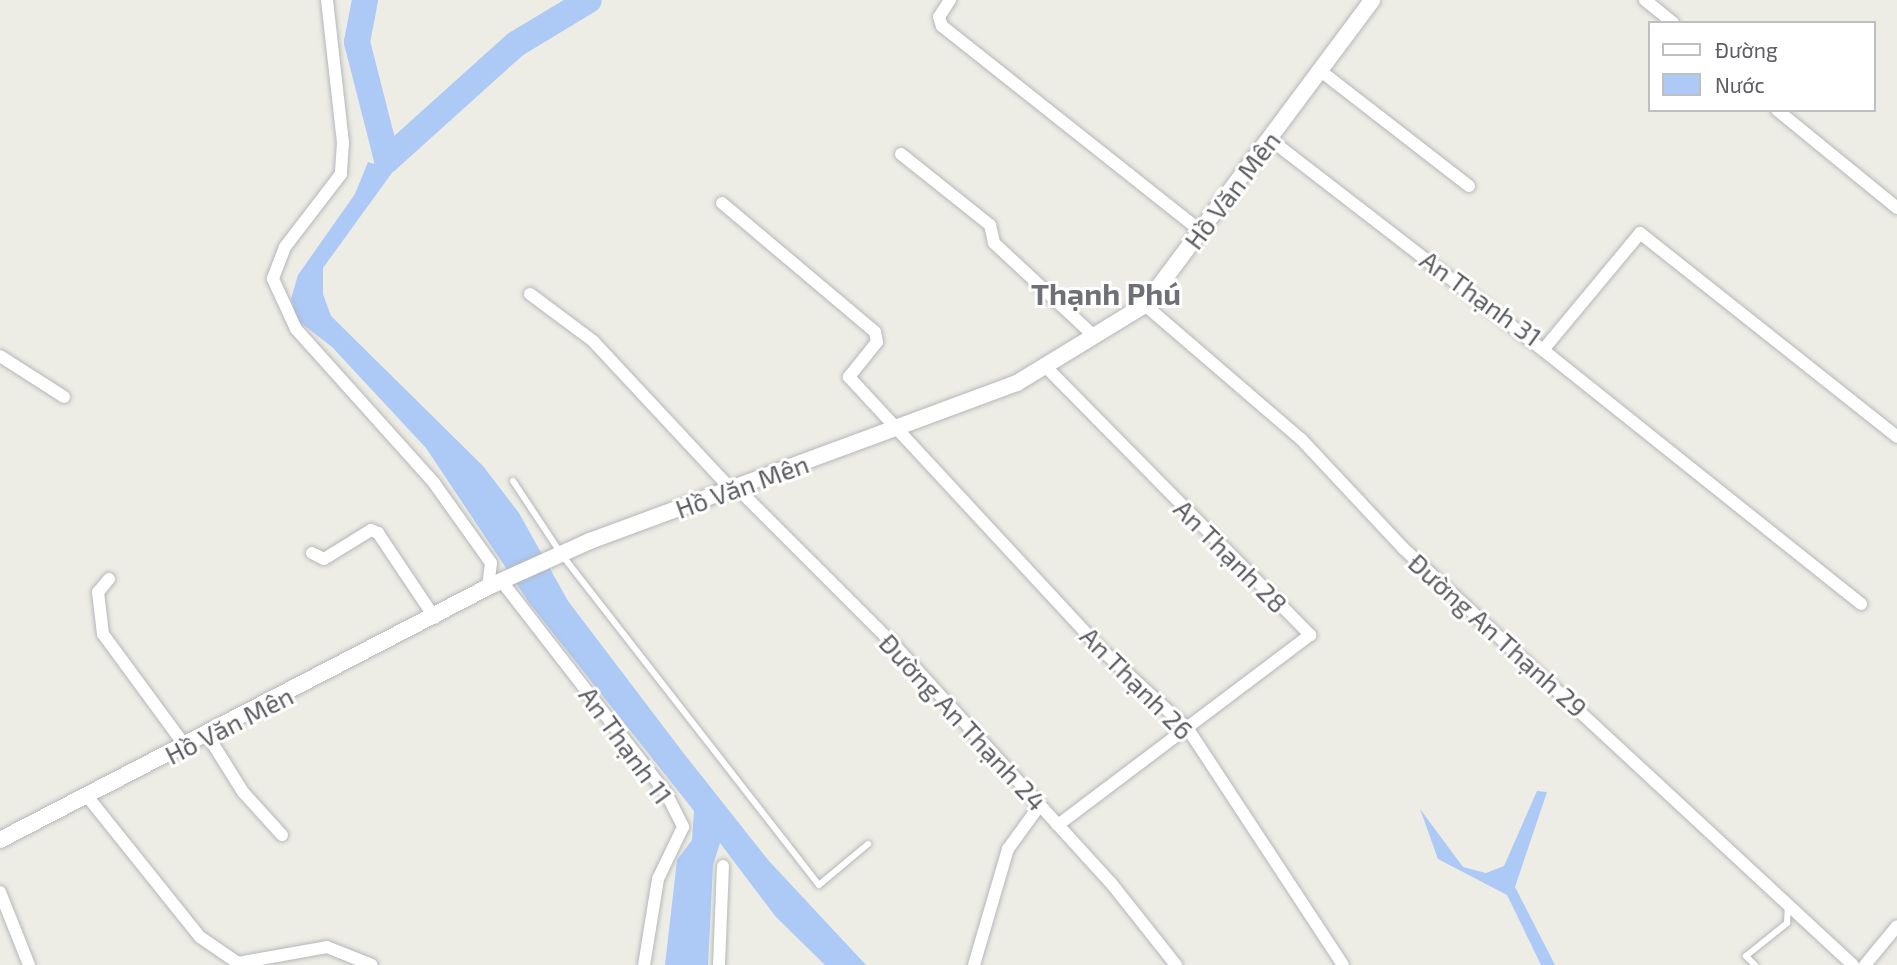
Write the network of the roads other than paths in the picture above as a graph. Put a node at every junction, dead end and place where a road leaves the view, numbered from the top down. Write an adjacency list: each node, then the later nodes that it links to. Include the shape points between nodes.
1 (327, 0): 28 (street, via 343,143 341,174 285,247 273,279 296,329 434,483 491,563)
2 (950, 0): 13 (street, via 939,16 942,26)
3 (1372, 0): 6 (street, Hồ Văn Mên)
4 (1645, 0): 5 (street)
5 (1671, 21)
6 (1322, 72): 8 (street, Hồ Văn Mên); 10 (street)
7 (1778, 112): 12 (street)
8 (1271, 139): 13 (street, Hồ Văn Mên); 17 (street, An Thạnh 31)
9 (901, 154): 16 (street, via 989,225 994,243)
10 (1469, 186)
11 (722, 203): 21 (street, An Thạnh 26, via 875,332 877,342 849,377)
12 (1897, 208)
13 (1201, 231): 15 (street, Hồ Văn Mên)
14 (530, 294): 24 (street, Đường An Thạnh 24, via 593,341)
15 (1145, 305): 16 (street, Hồ Văn Mên); 42 (street, Đường An Thạnh 29, via 1301,439 1403,548)
16 (1094, 336): 19 (street, Hồ Văn Mên)
17 (1543, 350): 22 (street, An Thạnh 31, via 1640,233); 29 (street)
18 (0, 356): 20 (street)
19 (1045, 366): 21 (street, Hồ Văn Mên); 31 (street, An Thạnh 28, via 1310,635)
20 (64, 397)
21 (895, 429): 24 (street, Hồ Văn Mên); 31 (street, An Thạnh 26, via 1105,653)
22 (1897, 437)
23 (513, 481): 26 (lane)
24 (736, 490): 26 (street, Hồ Văn Mên); 35 (street, Đường An Thạnh 24, via 897,648)
25 (312, 553): 30 (street, via 324,559 371,530 378,533)
26 (557, 557): 28 (street, Hồ Văn Mên); 39 (lane, via 819,886)
27 (109, 579): 33 (street, via 98,592 103,635)
28 (500, 584): 30 (street, Hồ Văn Mên); 46 (street, An Thạnh 11, via 666,793 683,827 667,849 658,879)
29 (1861, 604)
30 (435, 618): 32 (street, Hồ Văn Mên)
31 (1188, 729): 36 (street); 50 (street, An Thạnh 26)
32 (208, 736): 33 (street, Hồ Văn Mên); 37 (street, via 243,792)
33 (186, 747): 34 (street, Hồ Văn Mên)
34 (88, 796): 38 (street, Hồ Văn Mên); 45 (street, via 200,937 238,962 327,947)
35 (1040, 805): 36 (street, Đường An Thạnh 24); 48 (street, via 1008,849)
36 (1058, 825): 49 (street, Đường An Thạnh 24)
37 (282, 835)
38 (0, 840)
39 (868, 844)
40 (723, 866): 47 (street)
41 (0, 892): 44 (street)
42 (1786, 901): 51 (lane, via 1787,923 1746,956); 52 (street, Đường An Thạnh 29)
43 (1897, 926): 53 (street)
44 (29, 965)
45 (372, 965)
46 (644, 965)
47 (719, 965)
48 (974, 965)
49 (1175, 965)
50 (1343, 965)
51 (1755, 965)
52 (1853, 965)
53 (1864, 965)

